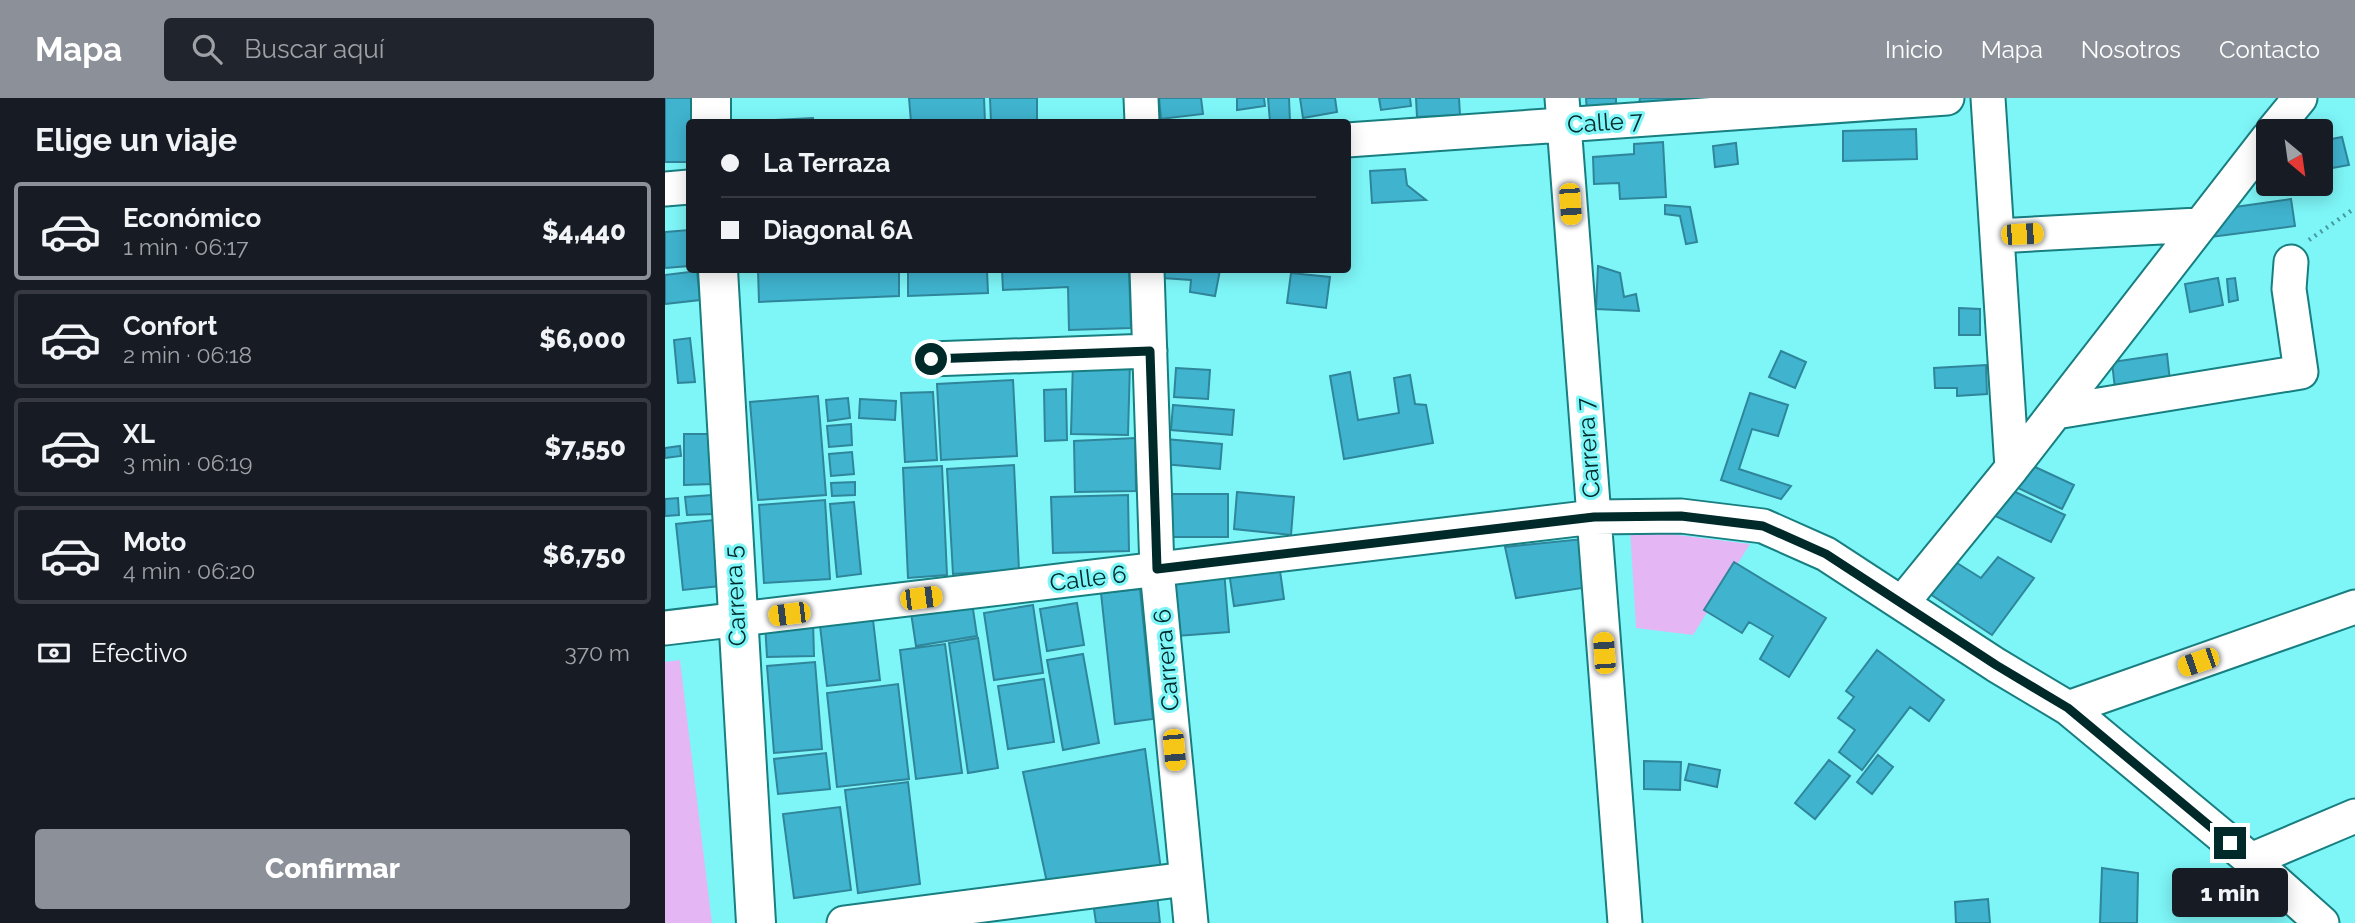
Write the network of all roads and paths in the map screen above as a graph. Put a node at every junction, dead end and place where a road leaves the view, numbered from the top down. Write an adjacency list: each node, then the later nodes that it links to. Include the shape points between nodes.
1 (711, 98): 8 (main road)
2 (1141, 98): 9 (street)
3 (1988, 98): 17 (street)
4 (2300, 98): 10 (street)
5 (1931, 99): 6 (street, Calle 7)
6 (1703, 107): 7 (street, Calle 7)
7 (1563, 112): 11 (street, Calle 7); 25 (street, Carrera 7)
8 (711, 119)
9 (1142, 119)
10 (2283, 119)
11 (1351, 139)
12 (2256, 153): 16 (street)
13 (686, 187): 14 (street)
14 (665, 188)
15 (2355, 208): 18 (path, via 2303,244)
16 (2199, 225): 17 (street); 23 (street)
17 (1997, 236): 24 (street)
18 (2291, 262): 23 (street, via 2289,289 2301,372)
19 (718, 273): 29 (main road, Carrera 5)
20 (1147, 273): 21 (street, Carrera 6)
21 (1150, 351): 22 (street); 26 (street, Carrera 6)
22 (931, 359)
23 (2056, 412): 24 (street)
24 (2012, 468): 27 (street)
25 (1594, 517): 26 (street, Calle 6); 27 (street, Calle 6, via 1681,516 1763,526 1826,554); 38 (street, Carrera 7)
26 (1157, 569): 29 (street, Calle 6); 34 (street, Carrera 6)
27 (1902, 603): 31 (street, Calle 6)
28 (2355, 607): 31 (street)
29 (737, 620): 30 (street, Calle 6); 35 (main road, Carrera 5)
30 (665, 628)
31 (2068, 708): 33 (street, Calle 6)
32 (2355, 816): 33 (street)
33 (2251, 860): 39 (street, Calle 6)
34 (1186, 879): 36 (street); 37 (street, Carrera 6)
35 (756, 923)
36 (844, 923)
37 (1191, 923)
38 (1625, 923)
39 (2322, 923)

